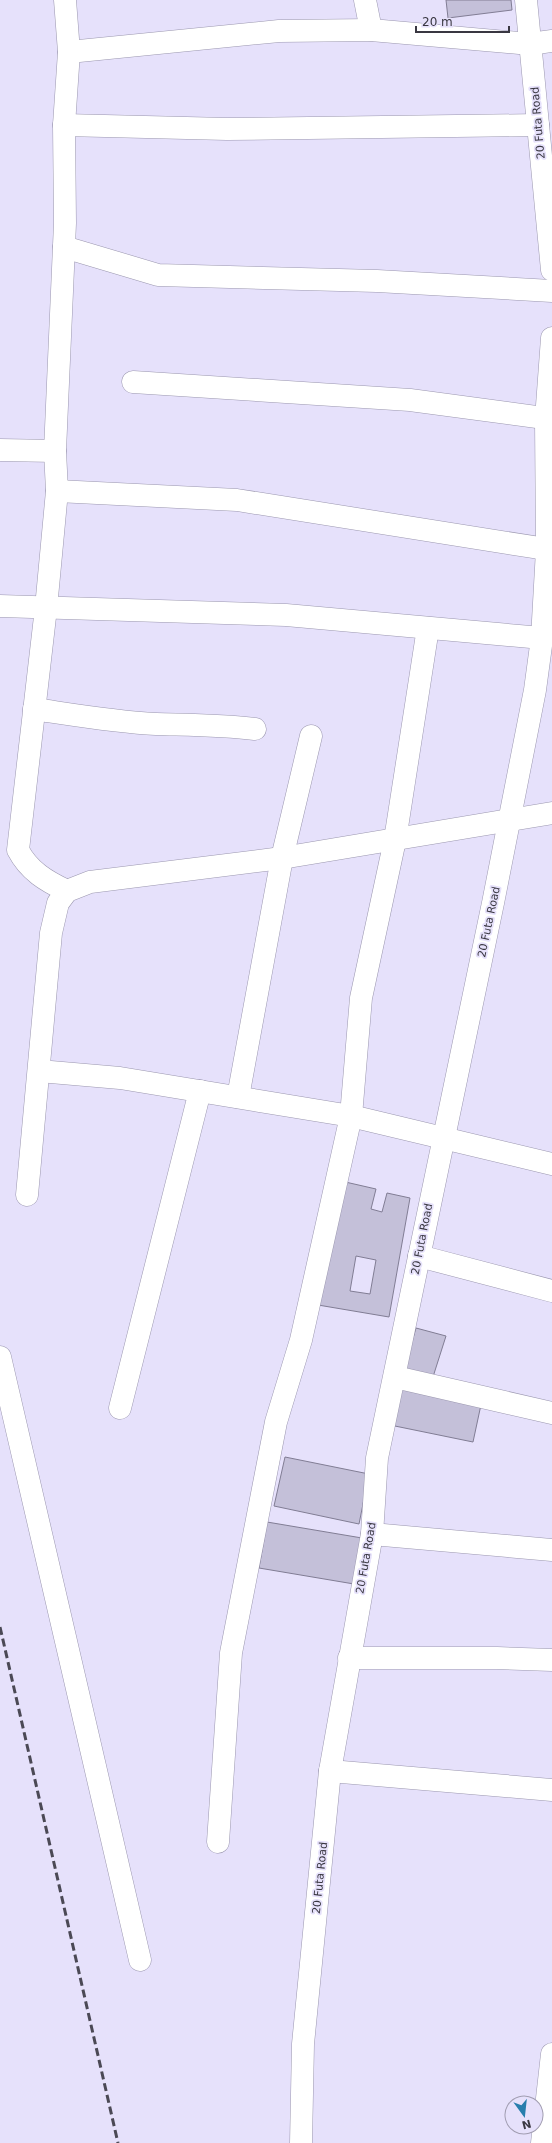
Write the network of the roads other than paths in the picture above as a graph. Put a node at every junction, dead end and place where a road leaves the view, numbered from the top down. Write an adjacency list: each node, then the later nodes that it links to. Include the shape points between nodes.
1 (65, 0): 7 (street)
2 (365, 0): 4 (street)
3 (526, 0): 6 (street, 20 Futa Road)
4 (370, 30): 6 (street); 7 (street, via 279,31)
5 (552, 41): 6 (street)
6 (530, 44): 9 (street, 20 Futa Road)
7 (69, 52): 8 (street)
8 (64, 125): 9 (street, via 227,129); 10 (street)
9 (543, 130): 11 (street, 20 Futa Road)
10 (64, 247): 12 (street, via 158,275 377,281); 17 (street)
11 (552, 270)
12 (552, 291)
13 (552, 338): 15 (street, 20 Futa Road)
14 (133, 382): 15 (street, via 410,400)
15 (549, 419): 19 (street, 20 Futa Road)
16 (0, 450): 17 (street)
17 (55, 451): 18 (street)
18 (57, 491): 19 (street, via 237,500); 21 (street)
19 (549, 550): 23 (street, 20 Futa Road)
20 (0, 606): 21 (street)
21 (46, 608): 22 (street, via 286,615); 24 (street)
22 (428, 628): 23 (street); 29 (street)
23 (542, 638): 28 (street, 20 Futa Road, via 535,690)
24 (34, 709): 25 (street, via 156,724); 31 (street, via 18,850 25,863 44,880)
25 (254, 729)
26 (311, 736): 30 (street)
27 (552, 813): 28 (street)
28 (510, 820): 29 (street); 36 (street, 20 Futa Road)
29 (395, 840): 30 (street); 35 (street, via 361,998)
30 (282, 858): 31 (street, via 90,882); 34 (street)
31 (67, 891): 32 (street, via 58,903 51,933)
32 (38, 1072): 33 (street, via 120,1078); 38 (street)
33 (200, 1091): 34 (street); 43 (street)
34 (238, 1097): 35 (street)
35 (351, 1116): 36 (street); 51 (street, via 301,1340 276,1422 230,1653)
36 (444, 1139): 37 (street); 39 (street, 20 Futa Road)
37 (552, 1164)
38 (27, 1195)
39 (419, 1256): 40 (street); 42 (street, 20 Futa Road)
40 (552, 1291)
41 (0, 1358): 52 (street)
42 (395, 1377): 44 (street); 45 (street, 20 Futa Road, via 377,1458)
43 (120, 1408)
44 (552, 1413)
45 (372, 1534): 46 (street); 47 (street, 20 Futa Road)
46 (552, 1550)
47 (349, 1658): 48 (street); 49 (street, 20 Futa Road)
48 (552, 1660)
49 (330, 1771): 50 (street); 54 (street, 20 Futa Road, via 303,2044)
50 (552, 1790)
51 (218, 1842)
52 (140, 1960)
53 (552, 2054): 55 (street)
54 (301, 2143)
55 (542, 2143)

